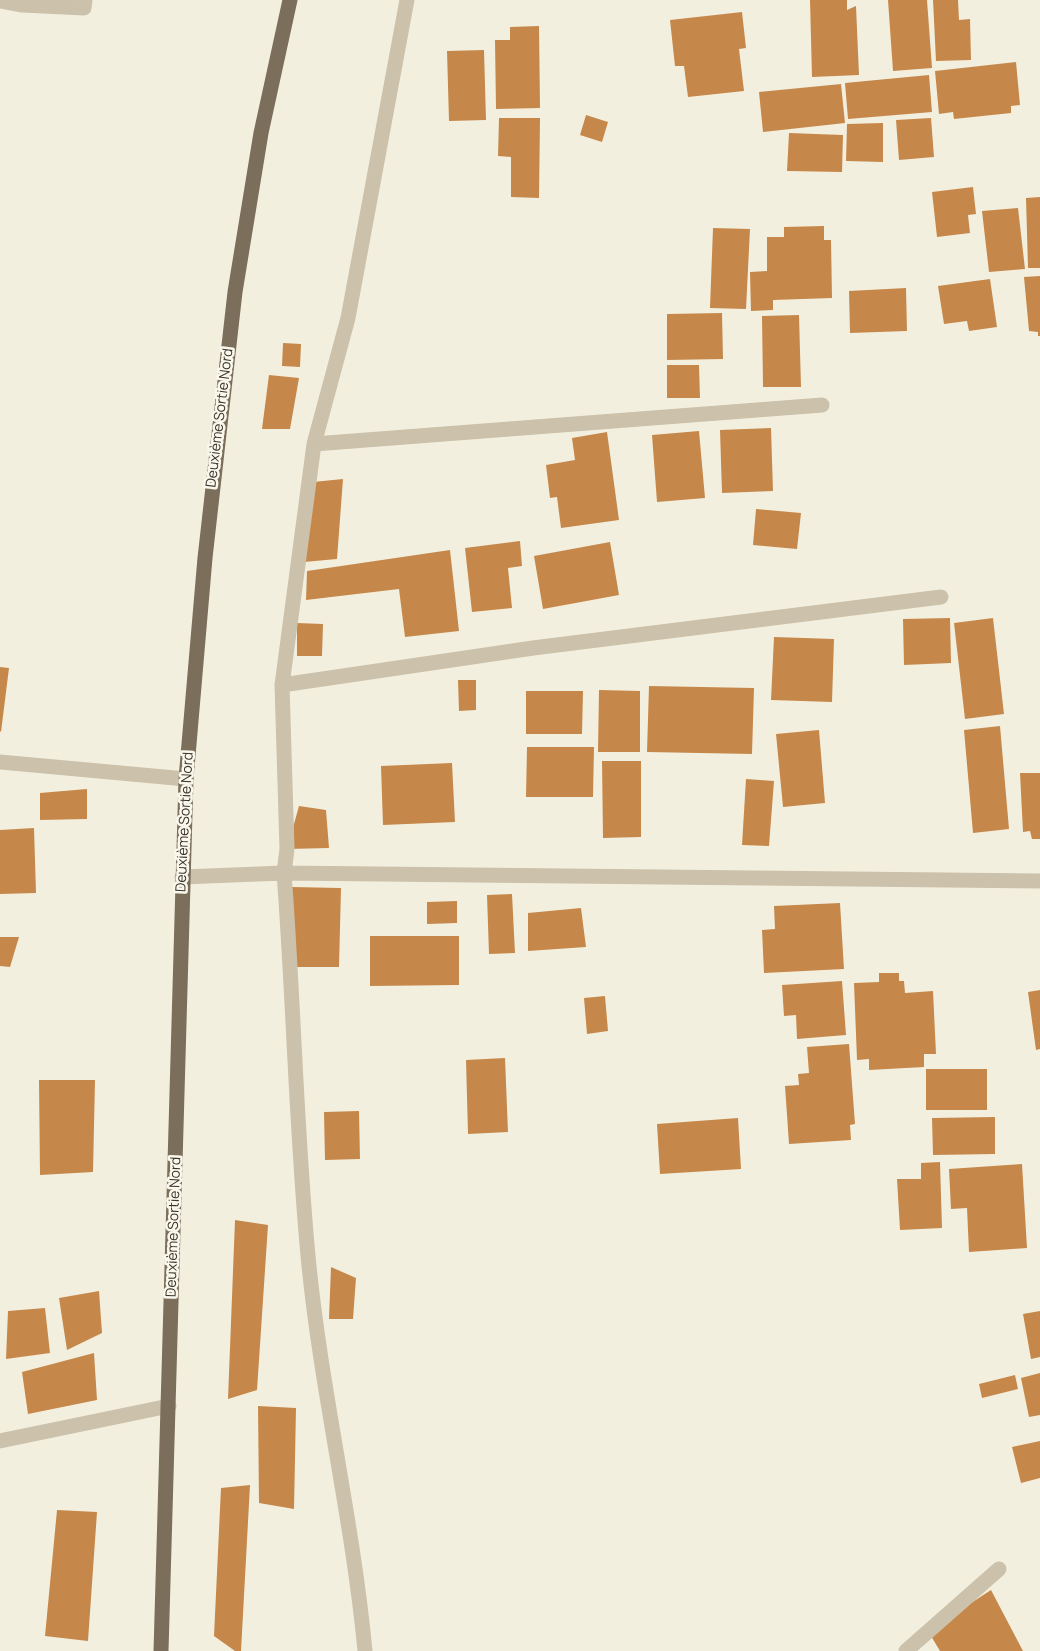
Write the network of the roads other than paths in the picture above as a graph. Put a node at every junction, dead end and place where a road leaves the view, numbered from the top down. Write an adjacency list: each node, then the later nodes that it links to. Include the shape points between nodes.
1 (85, 0): 4 (street, via 84,8)
2 (290, 0): 10 (main road, Deuxième Sortie Nord, via 261,133 235,292 204,558)
3 (406, 0): 6 (street, via 348,318)
4 (0, 1)
5 (822, 405): 6 (street)
6 (314, 444): 8 (street)
7 (941, 597): 8 (street, via 533,648)
8 (282, 686): 11 (street)
9 (0, 762): 10 (street)
10 (186, 780): 12 (main road, Deuxième Sortie Nord)
11 (284, 873): 12 (street); 13 (street); 18 (street, via 309,1266 330,1420 359,1590)
12 (182, 877): 14 (main road, Deuxième Sortie Nord)
13 (1040, 881)
14 (168, 1406): 15 (street); 17 (main road, Deuxième Sortie Nord)
15 (0, 1441)
16 (1000, 1569): 19 (street)
17 (161, 1651)
18 (365, 1651)
19 (906, 1651)

